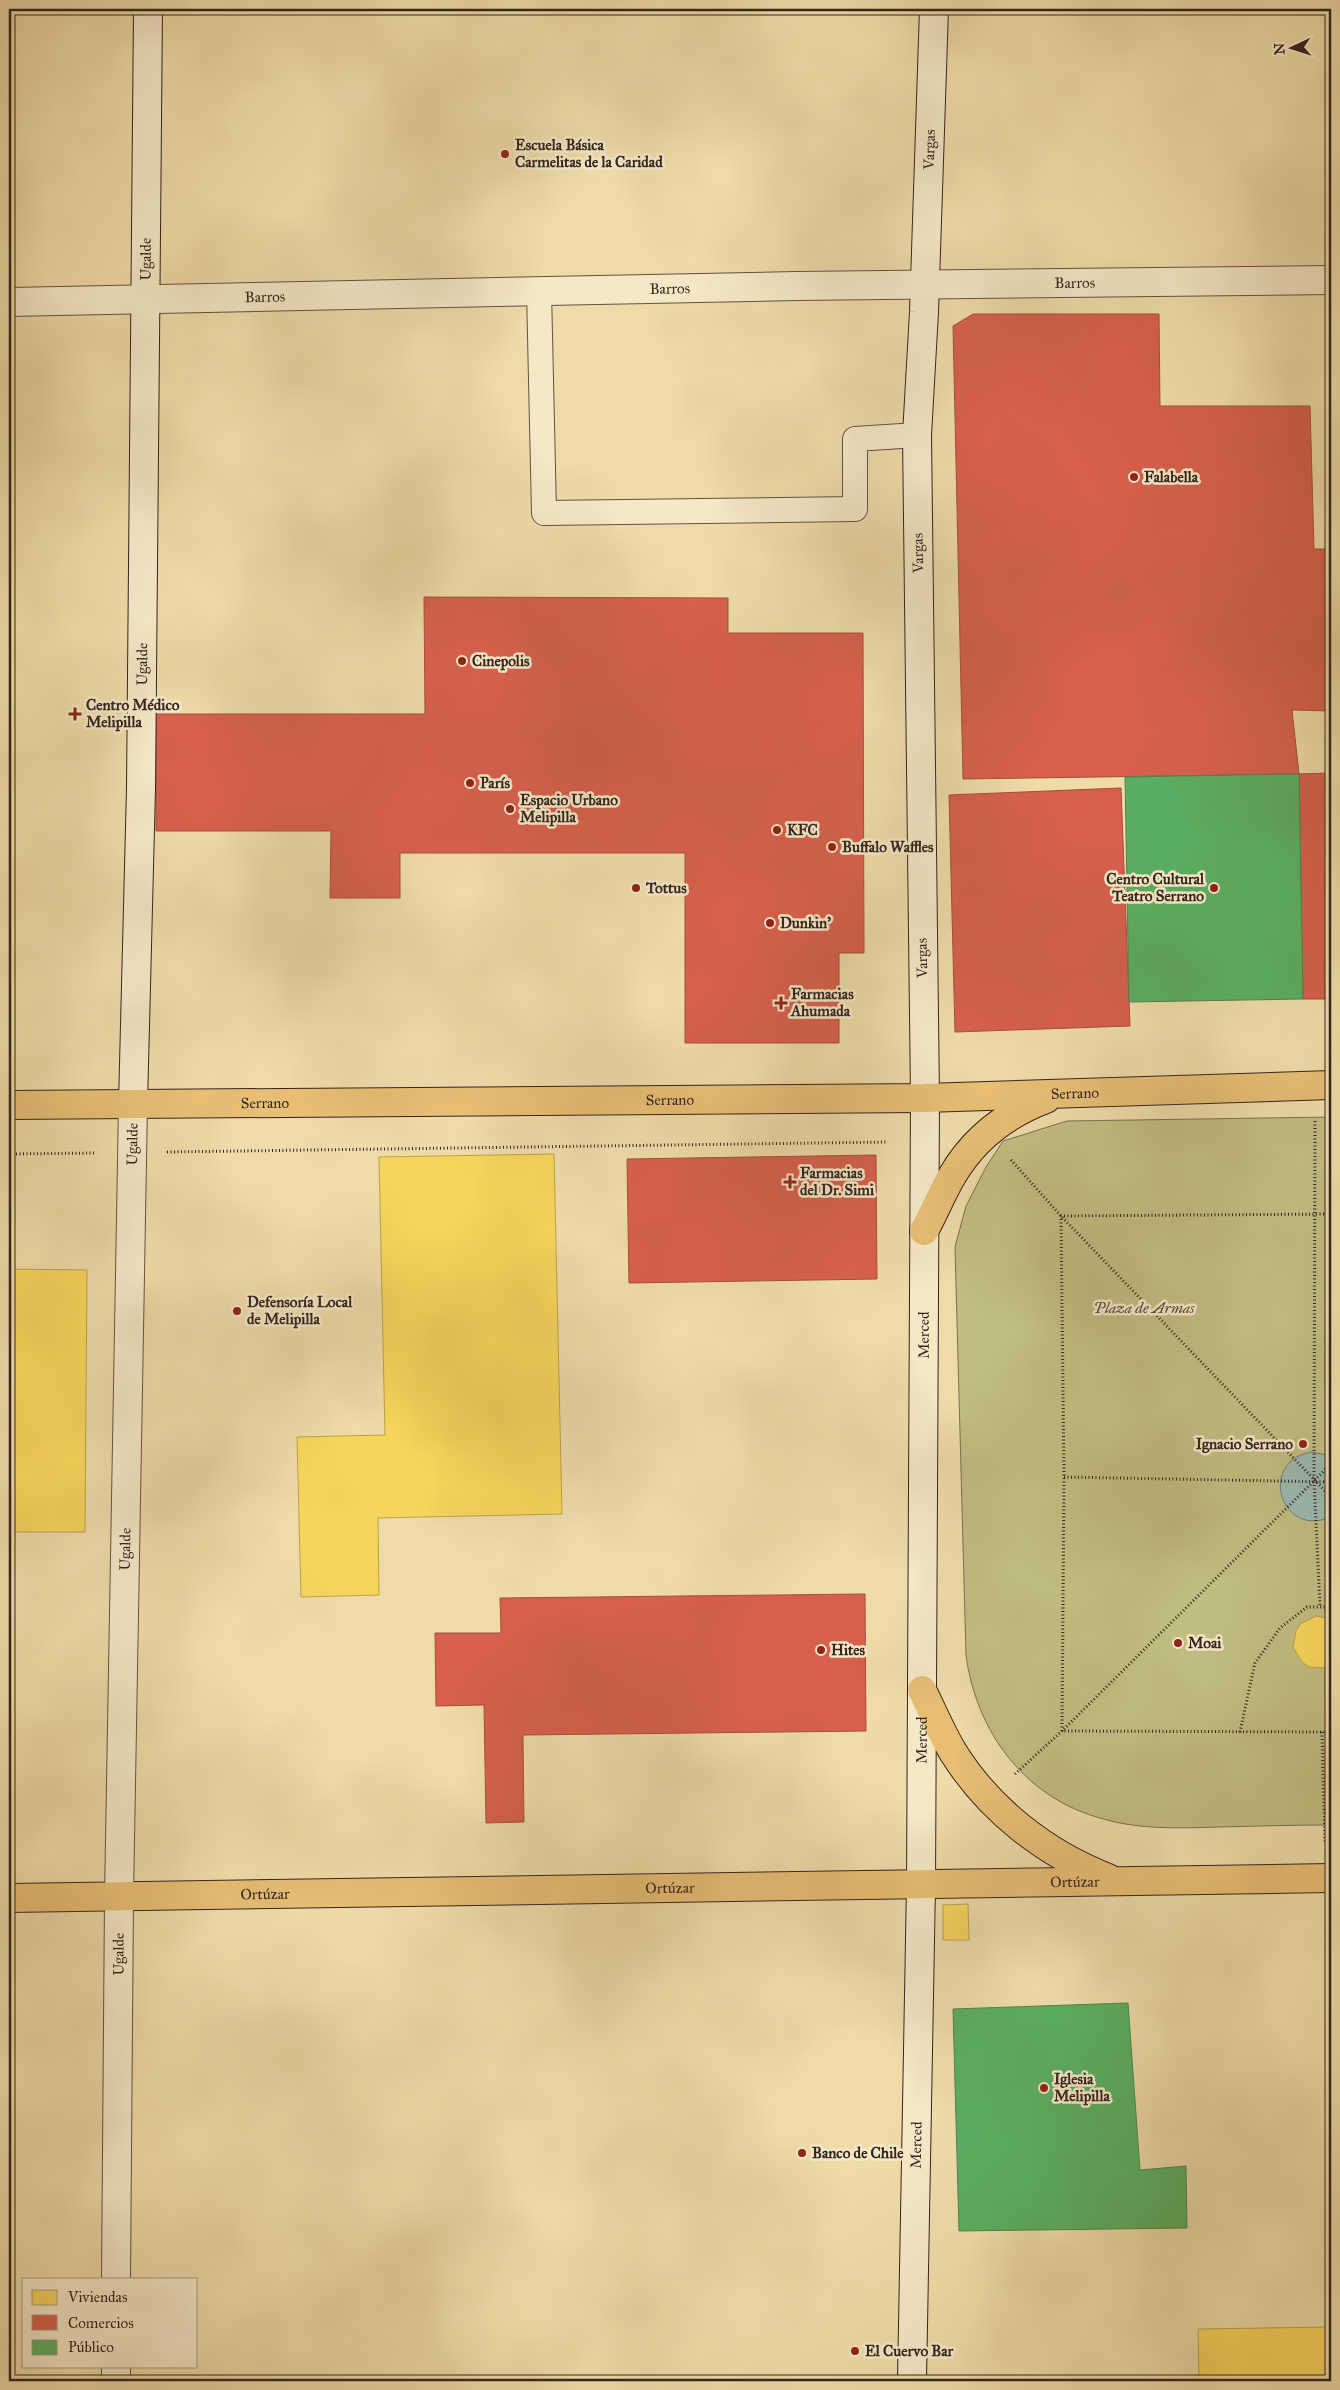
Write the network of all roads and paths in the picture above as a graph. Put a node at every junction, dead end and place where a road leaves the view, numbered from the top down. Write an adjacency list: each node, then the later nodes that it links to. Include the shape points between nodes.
1 (148, 9): 6 (main road, Ugalde)
2 (934, 9): 4 (main road, Vargas)
3 (1331, 280): 4 (main road, Barros)
4 (924, 285): 5 (main road, Barros); 8 (main road, Vargas)
5 (539, 291): 6 (main road, Barros); 8 (lane, via 544,513 855,509 855,439)
6 (144, 299): 7 (main road, Barros); 12 (main road, Ugalde, via 141,788)
7 (9, 302)
8 (917, 435): 11 (main road, Vargas)
9 (1323, 1085): 10 (main road, Serrano); 18 (path)
10 (1074, 1092): 11 (main road, Serrano); 14 (main road, via 1029,1105)
11 (925, 1098): 12 (main road, Serrano); 15 (main road, Merced)
12 (133, 1104): 13 (main road, Serrano); 16 (main road, Ugalde)
13 (9, 1105)
14 (986, 1133): 20 (path); 21 (main road, via 951,1177)
15 (924, 1141): 16 (path); 21 (main road, Merced)
16 (132, 1152): 17 (path); 38 (main road, Ugalde)
17 (9, 1154)
18 (1316, 1214): 19 (path); 20 (path); 24 (path)
19 (1331, 1214)
20 (1061, 1216): 23 (path); 24 (path)
21 (924, 1231): 29 (main road, Merced)
22 (1331, 1464): 24 (path)
23 (1064, 1477): 24 (path); 30 (path)
24 (1314, 1481): 25 (path); 26 (path); 27 (path); 30 (path)
25 (1331, 1482)
26 (1331, 1497)
27 (1320, 1606): 28 (path); 31 (path, via 1307,1607 1280,1628 1255,1663)
28 (1331, 1607)
29 (922, 1690): 34 (main road, via 953,1752); 37 (main road, Merced)
30 (1062, 1731): 31 (path); 34 (path)
31 (1240, 1732): 32 (path)
32 (1322, 1732): 33 (path); 35 (path)
33 (1331, 1732)
34 (990, 1798): 36 (main road, via 1022,1830 1052,1851)
35 (1329, 1878): 36 (main road, Ortúzar)
36 (1116, 1882): 37 (main road, Ortúzar)
37 (921, 1885): 38 (main road, Ortúzar); 43 (main road, Merced)
38 (118, 1897): 39 (main road, Ortúzar); 40 (main road, Ugalde)
39 (9, 1898)
40 (116, 2278)
41 (116, 2368): 42 (main road)
42 (116, 2381)
43 (912, 2381)

